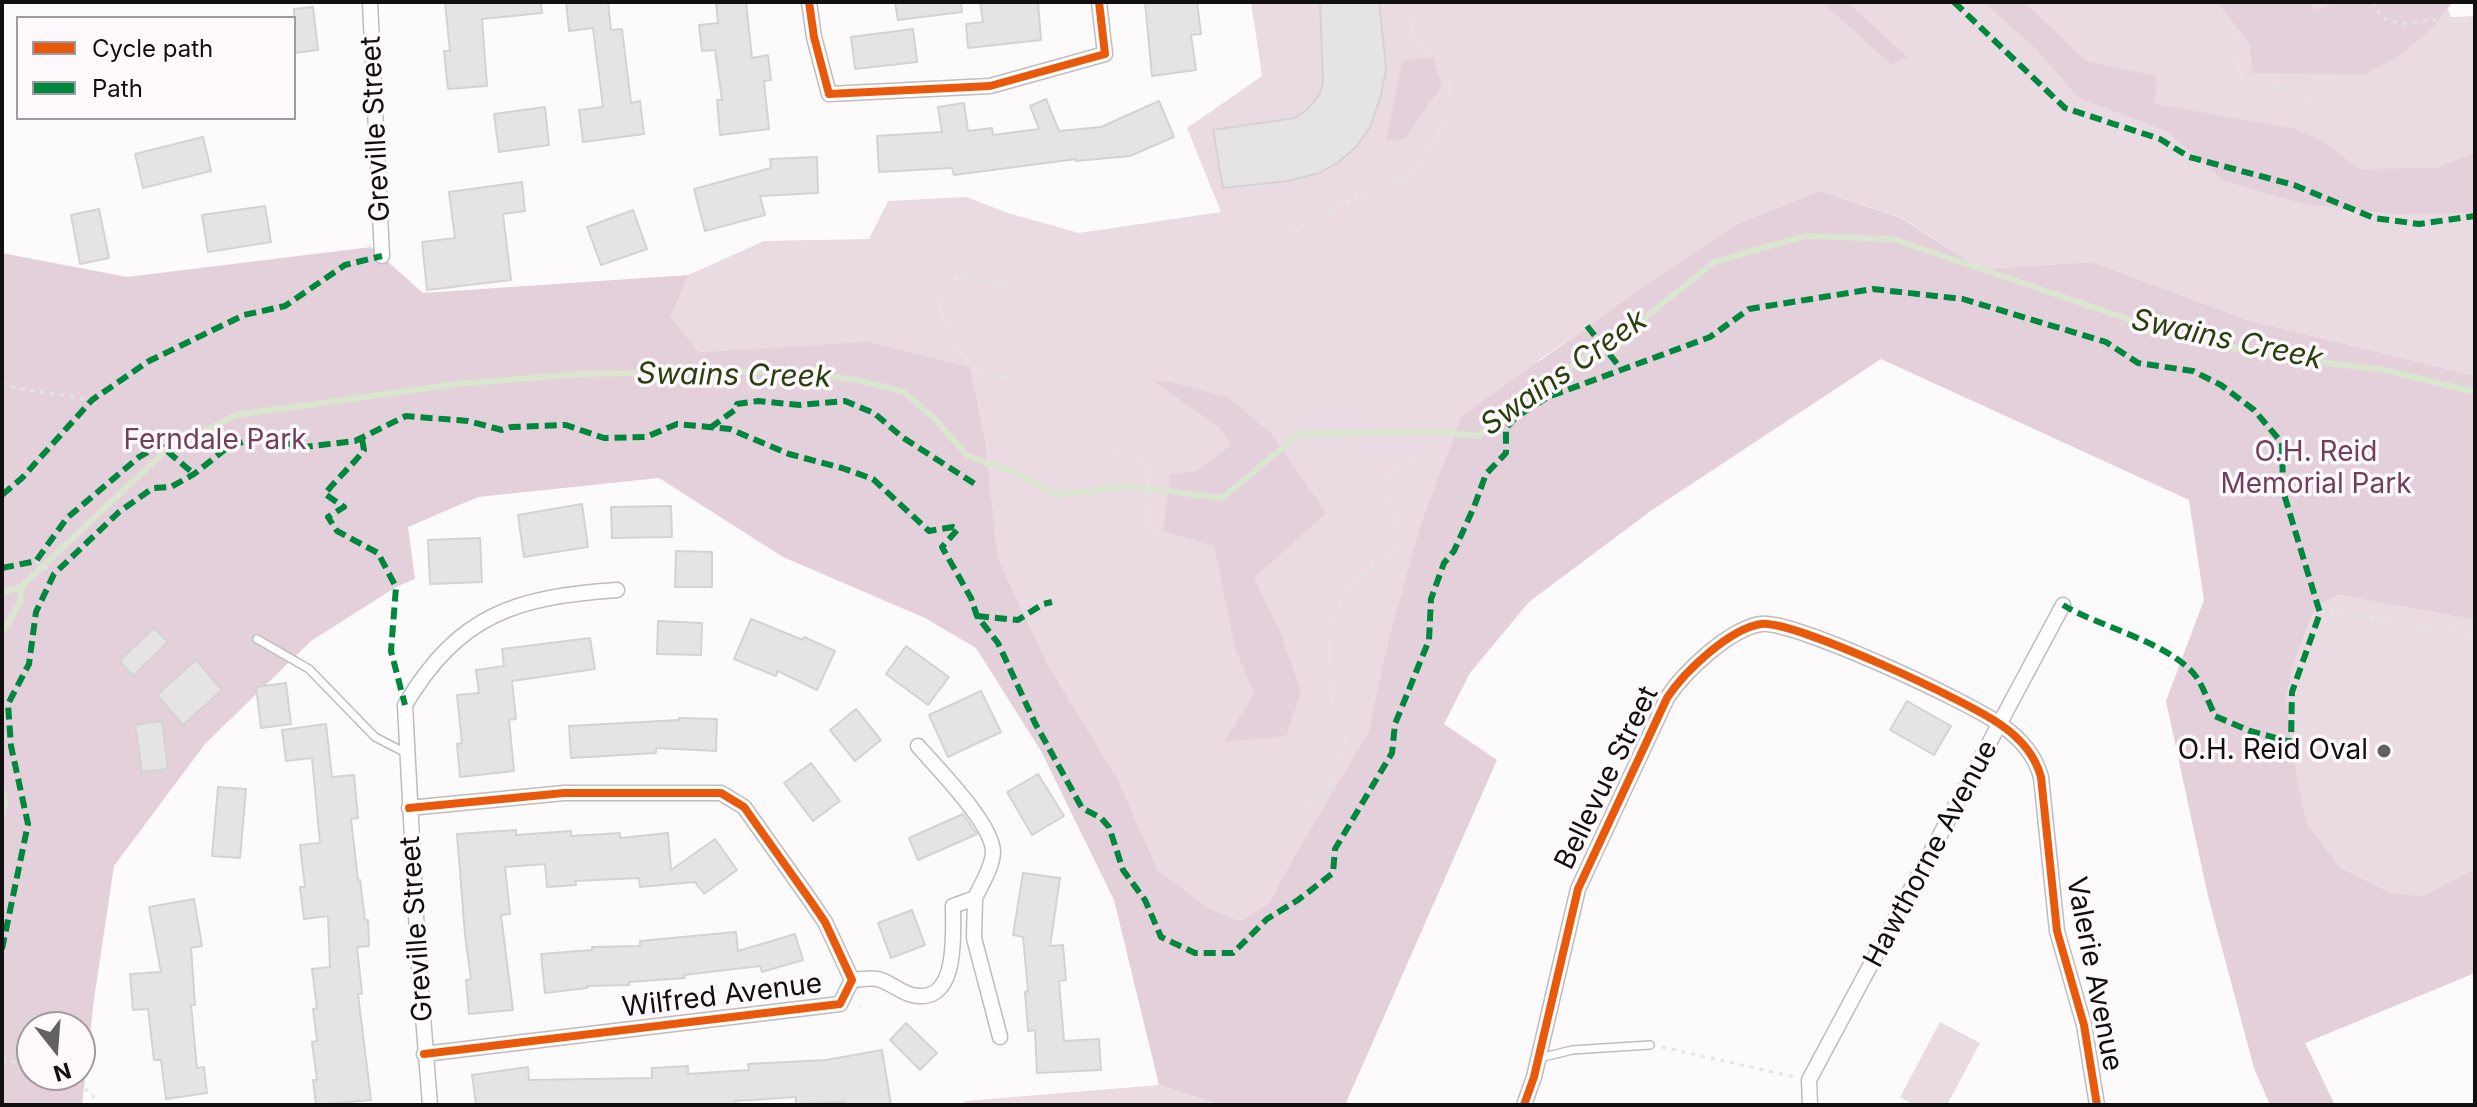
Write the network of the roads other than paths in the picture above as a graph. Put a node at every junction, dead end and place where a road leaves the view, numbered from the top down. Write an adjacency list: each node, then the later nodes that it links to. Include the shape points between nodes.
1 (370, 2): 4 (street, Greville Street)
2 (809, 2): 3 (street, via 829,94 990,86 1105,54)
3 (1099, 2)
4 (382, 256)
5 (617, 590): 10 (street, Greville Street, via 523,603 485,619 442,652 405,705)
6 (2063, 605): 8 (street, Hawthorne Avenue)
7 (257, 639): 10 (lane, via 309,669 375,737)
8 (2000, 724): 17 (street, Bellevue Street, via 1874,661 1778,626 1759,624 1736,633 1675,686 1583,873); 20 (street, Hawthorne Avenue, via 1809,1080); 21 (street, Valerie Avenue, via 2024,745 2041,777 2057,931 2084,1025)
9 (918, 746): 12 (street, via 984,823 994,851)
10 (406, 753): 11 (street, Greville Street)
11 (409, 808): 13 (street, Wilfred Avenue, via 564,793 721,793 744,807 801,887 825,922); 16 (street, Greville Street)
12 (975, 898): 13 (street, via 953,906 952,961 945,982 933,993 914,996 877,979); 14 (street, via 974,938)
13 (852, 980): 16 (street, Wilfred Avenue, via 840,1004)
14 (1000, 1037)
15 (1650, 1045): 17 (lane, via 1572,1050)
16 (424, 1054): 18 (street, Greville Street)
17 (1538, 1058): 19 (street, Bellevue Street)
18 (430, 1105)
19 (1524, 1105)
20 (1810, 1105)
21 (2097, 1105)

